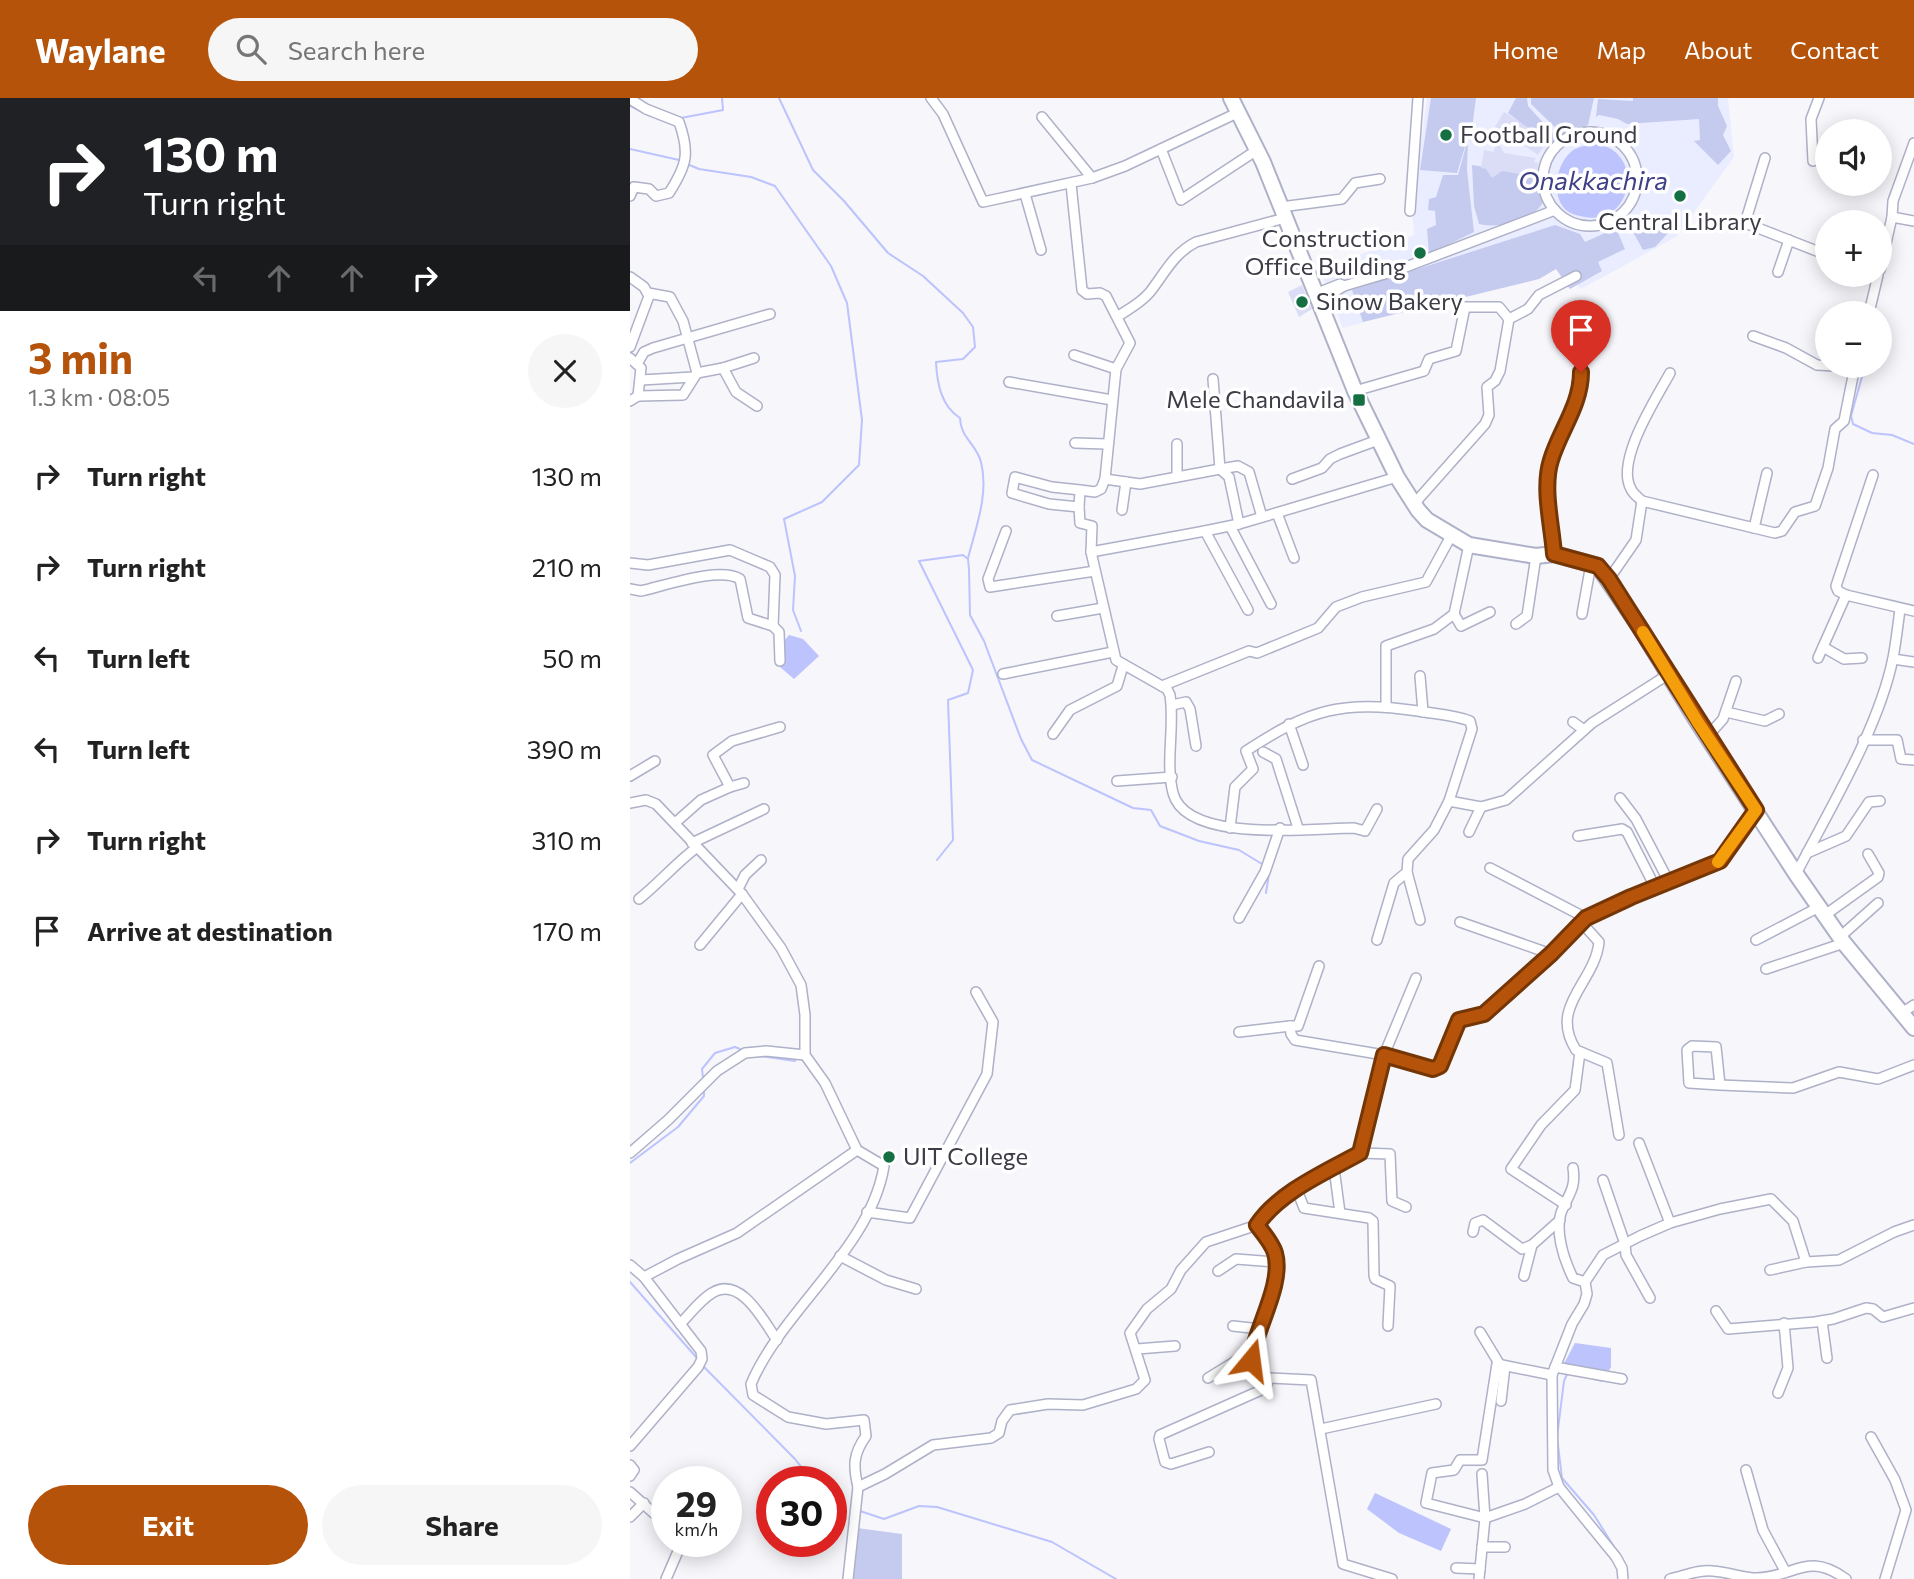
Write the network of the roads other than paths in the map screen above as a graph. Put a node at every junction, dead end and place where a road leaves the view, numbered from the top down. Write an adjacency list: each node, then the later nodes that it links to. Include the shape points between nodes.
1 (931, 98): 16 (street, via 943,114 983,202)
2 (1231, 98): 6 (main road)
3 (1418, 98): 19 (street)
4 (1819, 98): 12 (street, via 1811,119)
5 (630, 99): 17 (street, via 679,122 686,142 685,166 669,193 656,196 649,189 634,187)
6 (1237, 113): 9 (street); 10 (main road)
7 (1042, 117): 13 (street)
8 (1914, 143): 21 (street, via 1893,201)
9 (1161, 149): 10 (street, via 1181,200); 13 (street)
10 (1257, 150): 20 (main road)
11 (1765, 158): 23 (street, via 1745,223)
12 (1813, 161)
13 (1091, 178): 15 (street)
14 (1380, 179): 20 (street, via 1355,183 1342,199)
15 (1071, 184): 16 (street); 32 (street, via 1082,290 1104,294)
16 (1025, 194): 24 (street)
17 (630, 196)
18 (1555, 210): 18 (street, via 1544,187 1544,174 1561,142 1587,132 1614,138 1625,146 1637,171 1626,210 1604,225 1590,226 1577,224); 30 (street)
19 (1410, 211)
20 (1283, 213): 30 (main road); 32 (street, via 1185,248 1143,300)
21 (1892, 217): 22 (street)
22 (1914, 221)
23 (1789, 240): 25 (street); 26 (street)
24 (1041, 250)
25 (1815, 250)
26 (1778, 272)
27 (630, 276): 29 (street)
28 (1576, 276): 33 (street, via 1539,295 1528,309)
29 (648, 293): 35 (street, via 670,297); 36 (street)
30 (1317, 297): 50 (main road)
31 (770, 314): 35 (street)
32 (1118, 316): 42 (street, via 1130,343)
33 (1509, 319): 50 (street, via 1499,307 1465,307 1456,351 1429,359 1424,371); 68 (street, via 1500,371 1487,387 1489,415 1485,424)
34 (1753, 336): 40 (street)
35 (689, 338): 39 (street, via 644,352); 45 (street)
36 (630, 347)
37 (1074, 355): 42 (street)
38 (754, 358): 41 (street)
39 (633, 361): 48 (street, via 641,368)
40 (1815, 364)
41 (723, 368): 45 (street); 53 (street, via 736,392)
42 (1116, 369): 52 (street)
43 (1581, 372): 80 (street, via 1573,412 1550,462)
44 (1670, 373): 67 (street, via 1629,452 1628,478)
45 (695, 375): 48 (street); 51 (street, via 683,395)
46 (1852, 378): 74 (street, via 1844,421 1835,429 1815,506 1794,512 1782,531)
47 (1213, 379): 58 (street)
48 (641, 380): 51 (street)
49 (1009, 382): 52 (street)
50 (1355, 391): 54 (main road)
51 (634, 399)
52 (1112, 400): 56 (street)
53 (757, 406)
54 (1378, 440): 62 (main road); 64 (street)
55 (1074, 443): 56 (street)
56 (1107, 444): 63 (street)
57 (1177, 444): 61 (street)
58 (1220, 469): 61 (street); 72 (street, via 1238,466 1249,472); 73 (street, via 1229,477)
59 (1767, 473): 74 (street)
60 (1873, 475): 88 (street, via 1836,586)
61 (1177, 477): 65 (street)
62 (1397, 477): 68 (main road); 71 (street)
63 (1105, 479): 65 (street); 66 (street, via 1095,492)
64 (1292, 479)
65 (1126, 482): 70 (street)
66 (1080, 490): 69 (street); 69 (street, via 1015,477 1012,493)
67 (1642, 501): 74 (street); 86 (street, via 1636,540)
68 (1414, 504): 77 (main road, via 1427,520)
69 (1079, 507): 79 (street, via 1080,523 1092,526)
70 (1122, 510)
71 (1277, 513): 72 (street); 82 (street)
72 (1262, 517): 73 (street)
73 (1234, 525): 76 (street); 89 (street)
74 (1754, 528)
75 (1006, 531): 85 (street, via 988,579 990,587)
76 (1205, 531): 79 (street); 92 (street)
77 (1451, 536): 78 (main road); 112 (street, via 1426,582 1353,600 1336,607 1318,628)
78 (1469, 545): 81 (main road); 95 (street)
79 (1091, 552): 85 (street)
80 (1554, 554): 81 (main road); 84 (main road)
81 (1536, 556): 98 (street, via 1528,616)
82 (1294, 558)
83 (630, 563): 99 (street, via 648,565 730,550 746,556 770,567 775,575)
84 (1591, 564): 86 (main road); 96 (street)
85 (1095, 571): 90 (street)
86 (1609, 579): 109 (main road)
87 (630, 589): 99 (street, via 641,591 710,575 736,576 748,618)
88 (1846, 595): 91 (street); 100 (street)
89 (1271, 604)
90 (1103, 608): 97 (street); 101 (street)
91 (1900, 609): 93 (street); 104 (street)
92 (1248, 610)
93 (1914, 611)
94 (1490, 612): 95 (street, via 1464,626)
95 (1454, 614): 114 (street, via 1434,629 1386,646)
96 (1582, 614)
97 (1057, 616)
98 (1516, 624)
99 (772, 626): 105 (street, via 779,632)
100 (1823, 647): 102 (street, via 1844,659); 103 (street)
101 (1113, 652): 107 (street); 108 (street)
102 (1862, 657)
103 (1818, 658)
104 (1893, 659): 106 (street); 125 (street)
105 (779, 661)
106 (1914, 662)
107 (1123, 666): 112 (street); 123 (street, via 1116,686 1070,710)
108 (1003, 674)
109 (1669, 674): 122 (street); 124 (main road)
110 (1420, 676): 115 (street)
111 (1736, 681): 116 (street)
112 (1162, 686): 113 (street)
113 (1172, 705): 126 (street, via 1186,702); 133 (street)
114 (1386, 707): 115 (street); 119 (street, via 1345,706)
115 (1423, 712): 138 (street, via 1470,722 1472,729)
116 (1726, 712): 117 (street, via 1765,721); 124 (street)
117 (1779, 714)
118 (1573, 722): 122 (street)
119 (1289, 724): 121 (street); 130 (street)
120 (780, 727): 136 (street, via 732,741 713,755)
121 (1278, 730): 127 (street); 131 (street, via 1246,751)
122 (1584, 730): 141 (street, via 1506,800)
123 (1053, 734)
124 (1707, 737): 144 (main road)
125 (1863, 740): 128 (street, via 1897,740 1901,759); 152 (street)
126 (1196, 746)
127 (1263, 752): 131 (street); 148 (street, via 1276,759)
128 (1914, 760)
129 (654, 761): 132 (street)
130 (1303, 765)
131 (1253, 769): 146 (street, via 1235,787)
132 (630, 776)
133 (1172, 777): 134 (street); 146 (street, via 1173,793 1186,813 1203,823)
134 (1117, 781)
135 (744, 783): 136 (street)
136 (730, 787): 145 (street, via 701,800)
137 (1620, 798): 158 (street)
138 (1449, 801): 141 (street); 156 (street, via 1434,830 1408,859)
139 (1880, 801): 152 (street, via 1870,802 1846,836)
140 (630, 803): 145 (street, via 650,801)
141 (1481, 807): 149 (street)
142 (764, 809): 151 (street)
143 (1377, 809): 148 (street, via 1365,831)
144 (1756, 810): 157 (main road); 158 (street, via 1720,861)
145 (675, 823): 151 (street)
146 (1230, 828): 147 (street)
147 (1280, 828): 148 (street); 164 (street, via 1265,872)
148 (1298, 828)
149 (1469, 832)
150 (1578, 836): 159 (street, via 1627,832)
151 (694, 846): 160 (street); 161 (street)
152 (1807, 853): 157 (street)
153 (1868, 853): 163 (street, via 1878,877)
154 (761, 860): 160 (street, via 745,875)
155 (1490, 868): 166 (street)
156 (1407, 872): 165 (street); 168 (street, via 1394,883)
157 (1796, 874): 163 (main road)
158 (1669, 882): 159 (street)
159 (1655, 887): 166 (street)
160 (740, 892): 171 (street); 185 (street, via 781,948 801,985)
161 (639, 899)
162 (1878, 903): 170 (street)
163 (1822, 911): 169 (street); 170 (main road)
164 (1239, 918)
165 (1420, 920)
166 (1584, 920): 172 (street); 184 (street, via 1599,943 1567,1010 1568,1036)
167 (1460, 922): 172 (street)
168 (1377, 940)
169 (1756, 940)
170 (1842, 940): 174 (street); 178 (main road)
171 (700, 945)
172 (1551, 954): 186 (street, via 1484,1014 1459,1020 1440,1066 1433,1069)
173 (1318, 966): 179 (street, via 1298,1026)
174 (1766, 969)
175 (1416, 978): 186 (street)
176 (976, 992): 200 (street, via 993,1022 987,1074 910,1218)
177 (1914, 1005): 178 (street)
178 (1900, 1014): 180 (main road)
179 (1290, 1026): 181 (street); 186 (street, via 1295,1040)
180 (1914, 1028)
181 (1239, 1032)
182 (1716, 1036): 183 (street)
183 (1716, 1047): 188 (street); 188 (street, via 1687,1050 1687,1073 1689,1083)
184 (1580, 1052): 189 (street, via 1607,1063); 198 (street, via 1575,1090 1541,1125 1511,1169)
185 (805, 1055): 191 (street, via 825,1083); 192 (street, via 745,1053 717,1071)
186 (1384, 1055): 193 (street)
187 (1914, 1065): 188 (street, via 1878,1079 1839,1072 1793,1088)
188 (1720, 1085)
189 (1619, 1135)
190 (1639, 1143): 203 (street)
191 (857, 1150): 200 (street, via 884,1166 881,1186); 216 (street, via 737,1233)
192 (630, 1153)
193 (1360, 1153): 194 (street); 199 (street, via 1390,1154 1392,1201)
194 (1334, 1168): 197 (street); 201 (street)
195 (1573, 1168): 198 (street, via 1576,1183)
196 (1603, 1180): 207 (street)
197 (1297, 1190): 201 (street, via 1304,1208); 204 (street, via 1264,1214)
198 (1566, 1205): 202 (street)
199 (1406, 1207)
200 (867, 1212): 209 (street)
201 (1340, 1213): 226 (street, via 1373,1221 1374,1275 1390,1286)
202 (1560, 1220): 208 (street); 217 (street, via 1566,1265 1573,1278)
203 (1670, 1223): 207 (street); 211 (street, via 1771,1199 1793,1222)
204 (1257, 1225): 210 (street, via 1275,1252); 231 (street, via 1206,1242 1130,1333)
205 (1914, 1226): 211 (street, via 1839,1259)
206 (1473, 1232): 208 (street, via 1475,1223 1483,1220 1517,1248)
207 (1625, 1244): 217 (street, via 1603,1255); 219 (street, via 1626,1255)
208 (1532, 1245): 215 (street)
209 (840, 1256): 218 (street, via 886,1280); 229 (street)
210 (1276, 1262): 213 (street, via 1236,1259); 227 (street)
211 (1806, 1262): 214 (street)
212 (630, 1265): 216 (street)
213 (1218, 1270)
214 (1770, 1270)
215 (1524, 1276)
216 (644, 1277): 224 (street)
217 (1585, 1282): 235 (street, via 1584,1304)
218 (916, 1289)
219 (1650, 1298)
220 (1914, 1308): 222 (street, via 1883,1317 1866,1308)
221 (1716, 1311): 223 (street, via 1728,1329)
222 (1822, 1321): 223 (street); 233 (street)
223 (1784, 1323): 239 (street, via 1788,1368)
224 (680, 1324): 229 (street, via 712,1293 733,1290 743,1295); 244 (street, via 702,1359)
225 (1233, 1326): 227 (street)
226 (1388, 1326)
227 (1260, 1329): 232 (street)
228 (1480, 1332): 234 (street)
229 (777, 1340): 250 (street, via 754,1377 753,1395 788,1417 826,1424 864,1420 866,1436 855,1452 853,1466)
230 (1175, 1346): 231 (street)
231 (1137, 1349): 250 (street, via 1146,1380 1136,1389 1083,1405 1010,1410 999,1433 991,1438 933,1445)
232 (1252, 1351): 236 (street); 237 (street, via 1255,1368)
233 (1827, 1358)
234 (1503, 1365): 235 (street); 240 (street); 256 (street, via 1496,1366 1482,1460 1460,1460 1454,1470 1432,1473 1426,1503)
235 (1554, 1371): 238 (street); 251 (street, via 1553,1470)
236 (1208, 1378)
237 (1269, 1378): 242 (street, via 1311,1380); 245 (street, via 1266,1387 1159,1438 1165,1462 1171,1464)
238 (1622, 1379)
239 (1777, 1393)
240 (1501, 1401)
241 (1436, 1404): 242 (street)
242 (1321, 1429): 263 (street, via 1342,1560)
243 (1871, 1437): 270 (street, via 1906,1510)
244 (630, 1446)
245 (1209, 1452)
246 (630, 1465): 249 (street, via 634,1471)
247 (1746, 1470): 261 (street, via 1763,1530)
248 (1482, 1474): 256 (street)
249 (630, 1476)
250 (858, 1487): 265 (street)
251 (1559, 1487): 256 (street); 267 (street, via 1616,1557)
252 (630, 1492): 253 (street)
253 (643, 1503): 254 (street); 255 (street)
254 (651, 1510)
255 (630, 1517)
256 (1485, 1518): 257 (street)
257 (1482, 1547): 258 (street); 262 (street)
258 (1505, 1548)
259 (676, 1557): 264 (street)
260 (1455, 1568): 262 (street)
261 (1785, 1571): 268 (street, via 1755,1578 1711,1570); 269 (street, via 1819,1565)
262 (1479, 1574)
263 (1361, 1575): 266 (street)
264 (666, 1579)
265 (848, 1579)
266 (1391, 1579)
267 (1623, 1579)
268 (1670, 1579)
269 (1846, 1579)
270 (1885, 1579)

